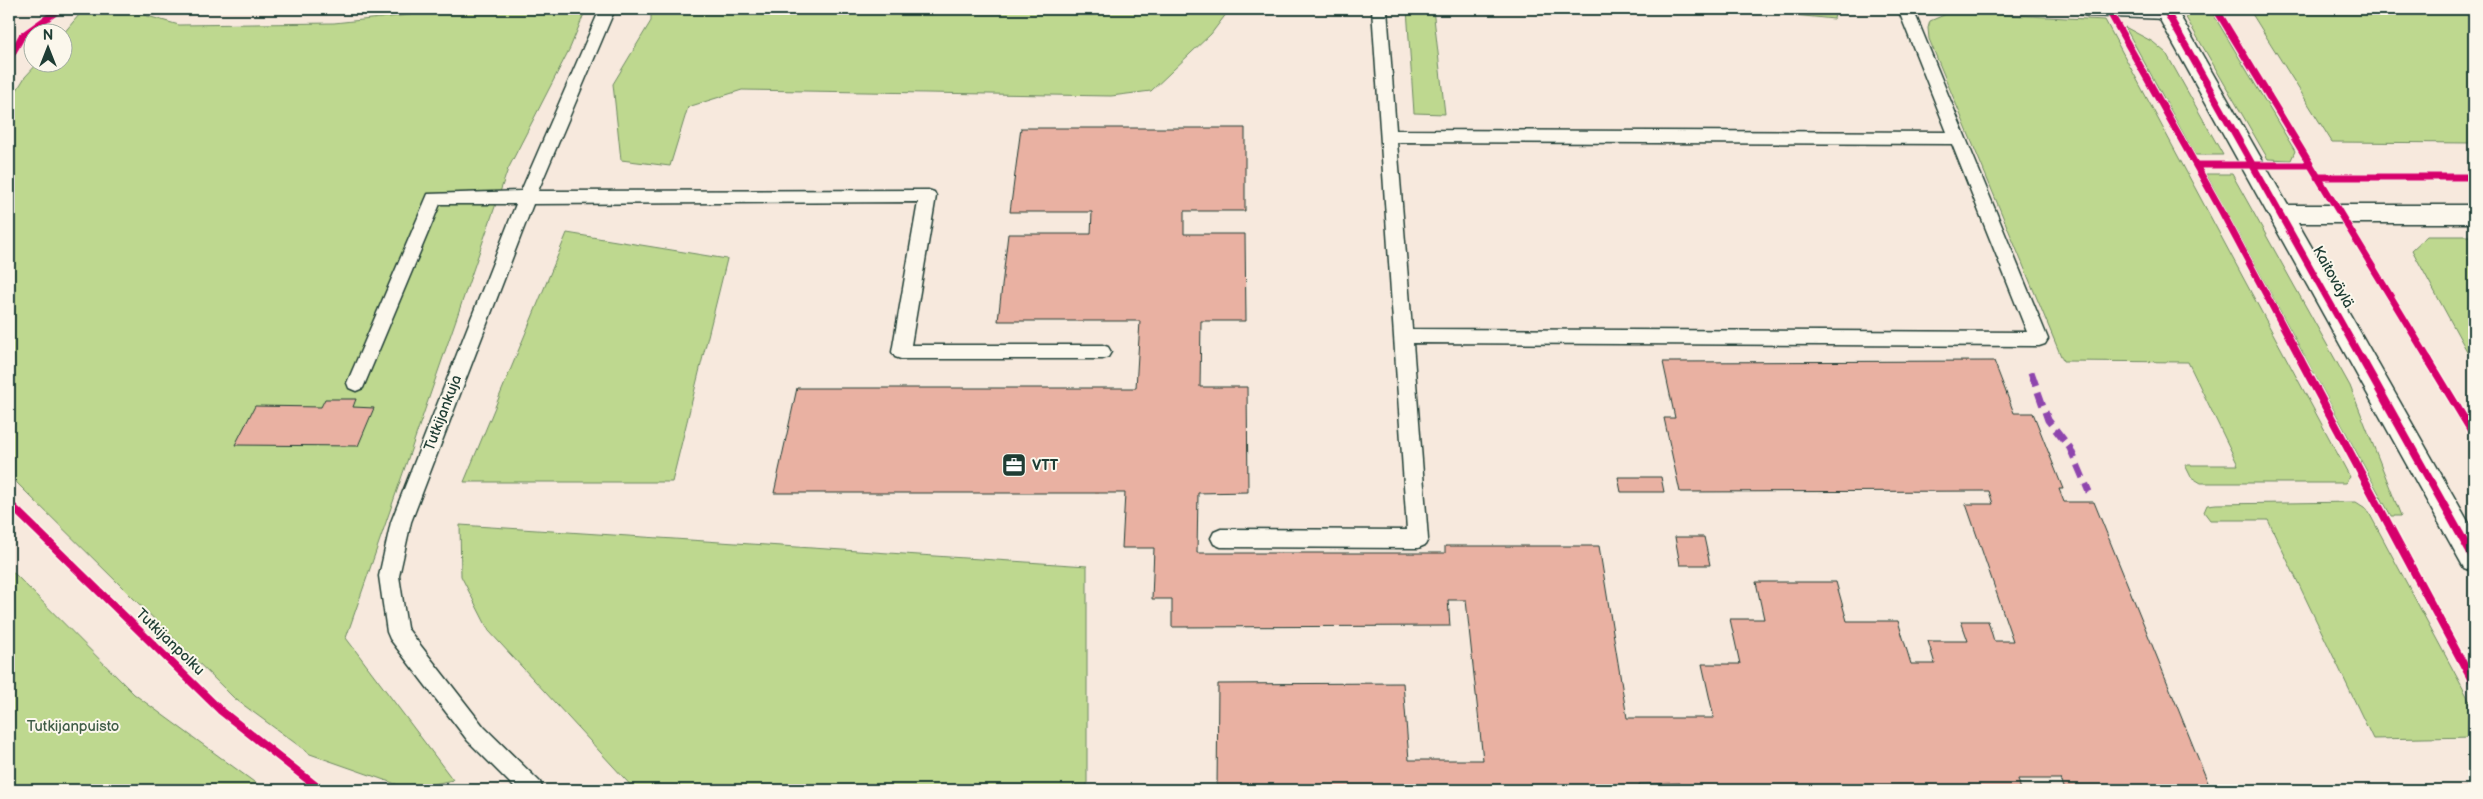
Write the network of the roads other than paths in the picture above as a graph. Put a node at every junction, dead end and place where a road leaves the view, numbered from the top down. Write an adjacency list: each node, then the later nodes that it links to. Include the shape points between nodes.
1 (607, 9): 8 (lane, Tutkijankuja)
2 (1379, 9): 6 (lane)
3 (1906, 9): 7 (lane)
4 (2088, 9): 5 (street)
5 (2166, 10): 9 (street, Kaitoväylä)
6 (1387, 136): 7 (lane); 11 (lane)
7 (1958, 138): 11 (lane, via 2039,338)
8 (527, 197): 12 (lane, via 928,196 901,352); 13 (lane, via 434,198); 16 (lane, Tutkijankuja, via 400,522 389,576 397,632 476,734)
9 (2282, 214): 10 (street); 15 (street, Kaitoväylä)
10 (2474, 214)
11 (1402, 336): 14 (lane, via 1418,539)
12 (1102, 352)
13 (356, 383)
14 (1221, 538)
15 (2474, 559)
16 (532, 790)

